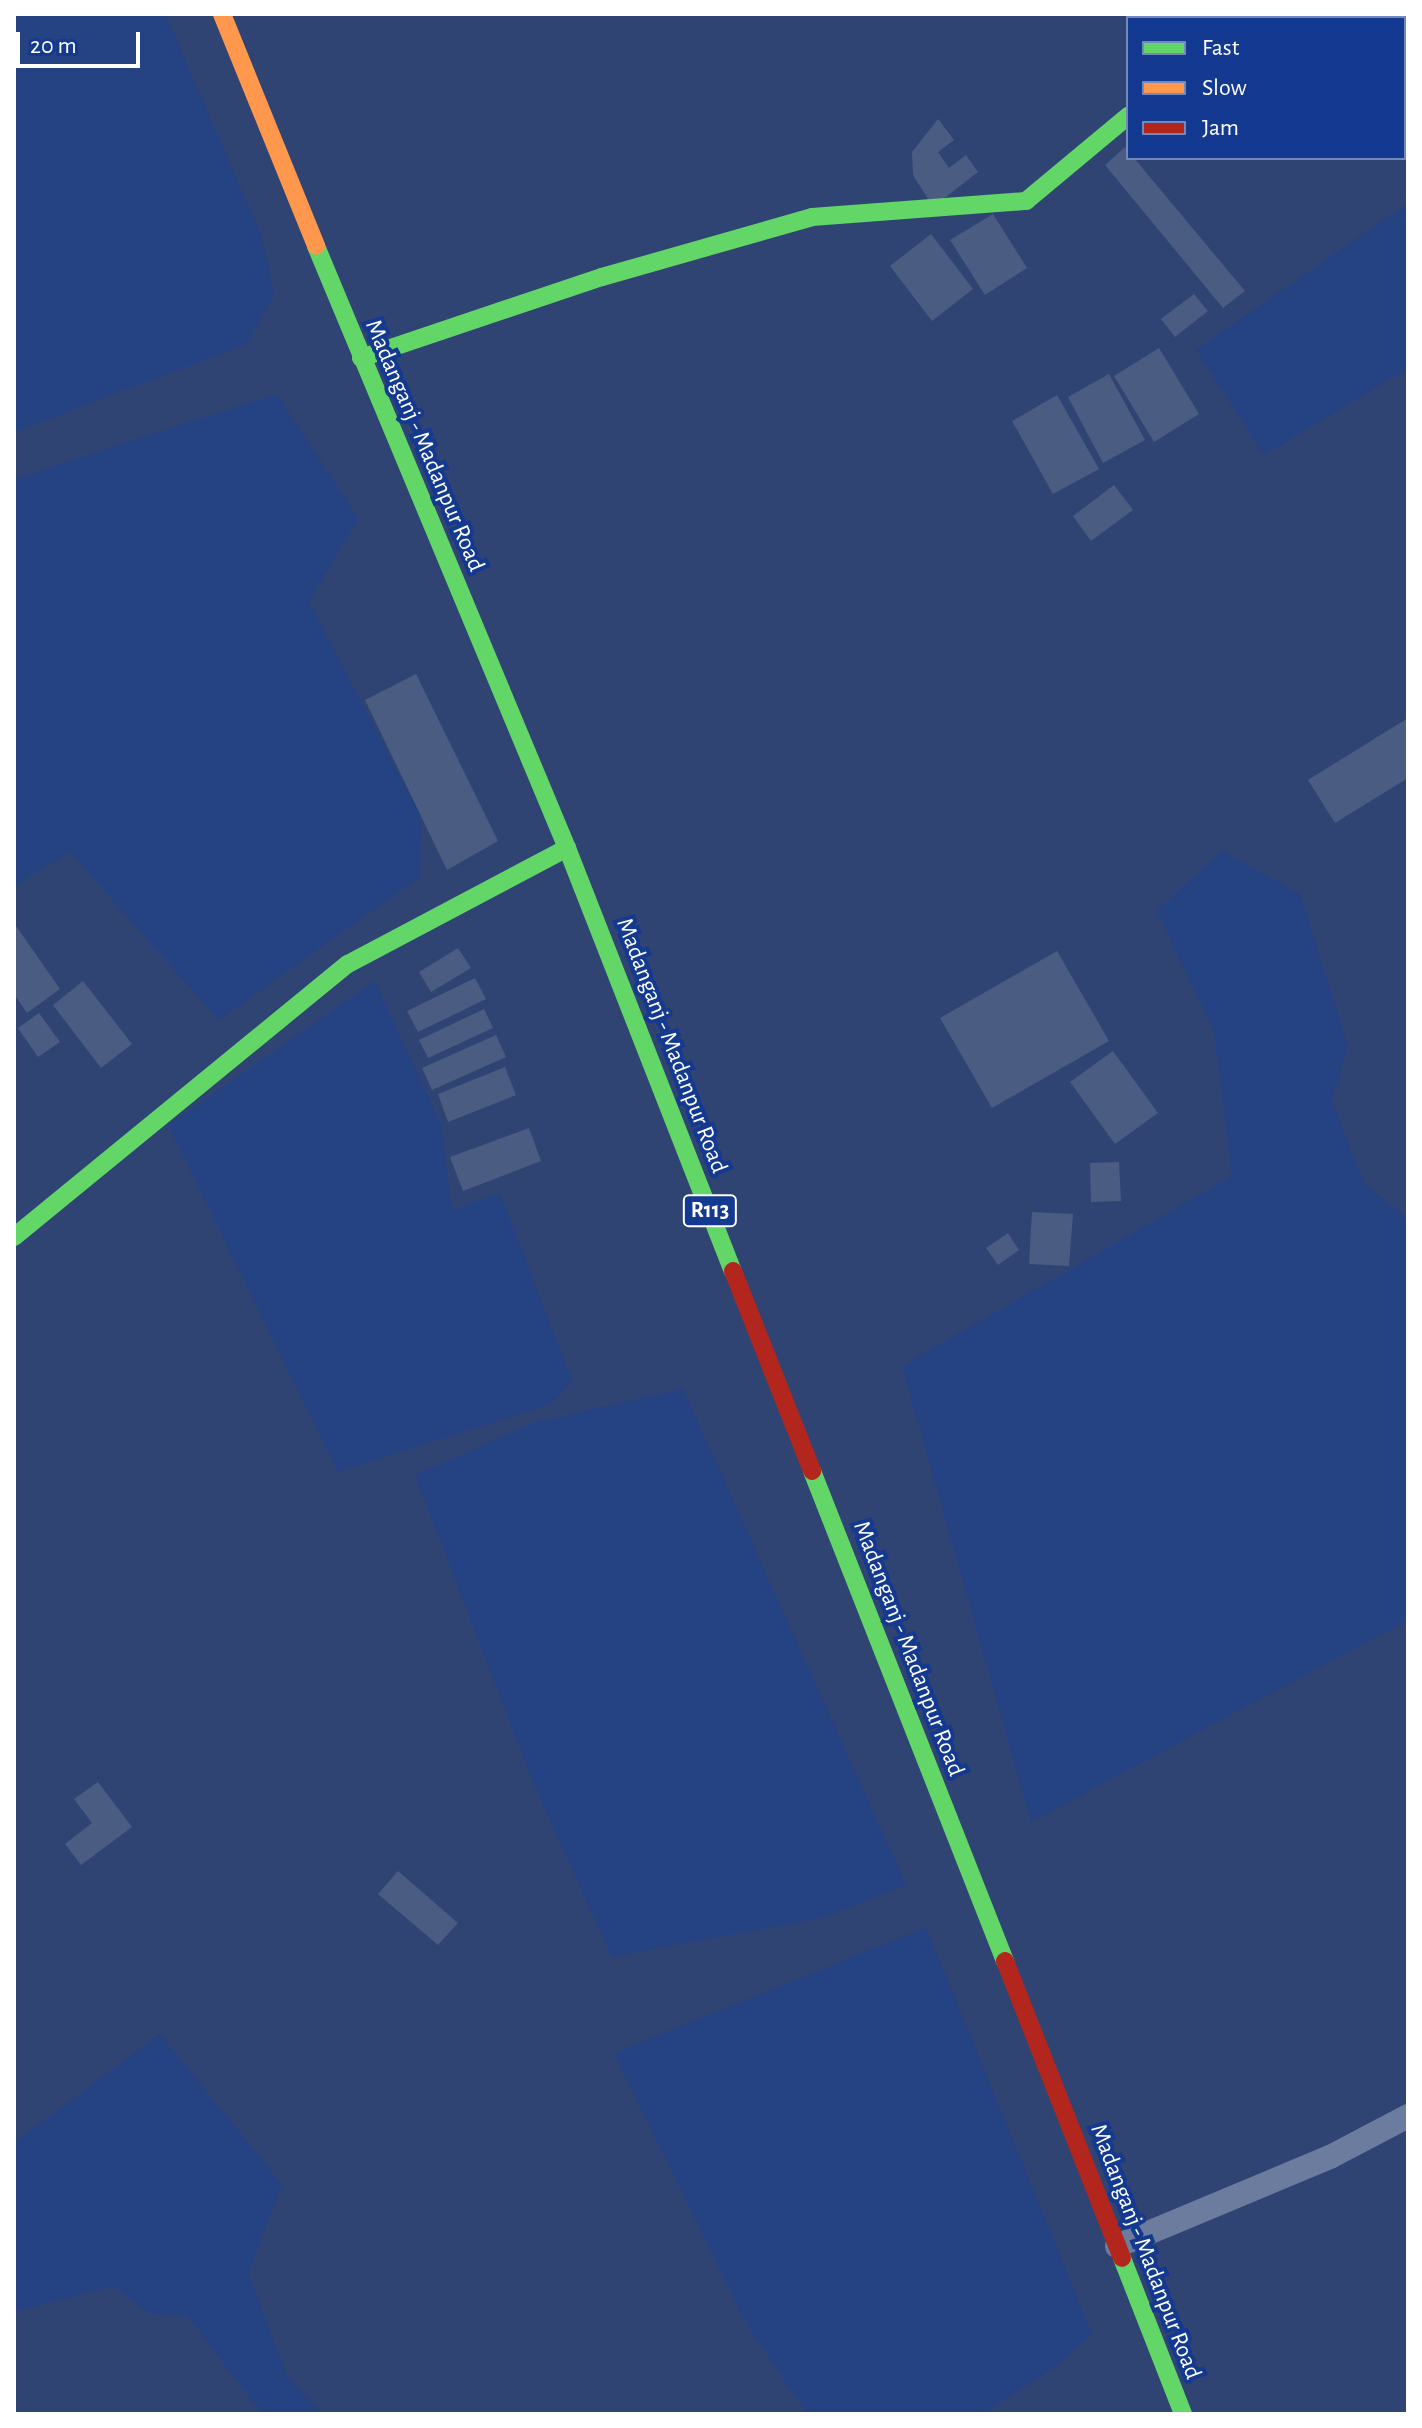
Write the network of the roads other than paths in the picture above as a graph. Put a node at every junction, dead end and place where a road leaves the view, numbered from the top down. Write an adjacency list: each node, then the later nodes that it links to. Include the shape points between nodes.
1 (222, 14): 3 (main road, Madanganj - Madanpur Road / R113)
2 (1126, 118): 3 (main road, via 1026,201 812,217 602,277)
3 (361, 358): 4 (main road, Madanganj - Madanpur Road / R113)
4 (567, 848): 5 (main road, via 348,964); 7 (main road, Madanganj - Madanpur Road / R113)
5 (14, 1237)
6 (1408, 2116): 7 (lane, via 1330,2157)
7 (1117, 2246): 8 (main road, Madanganj - Madanpur Road / R113)
8 (1183, 2414)

